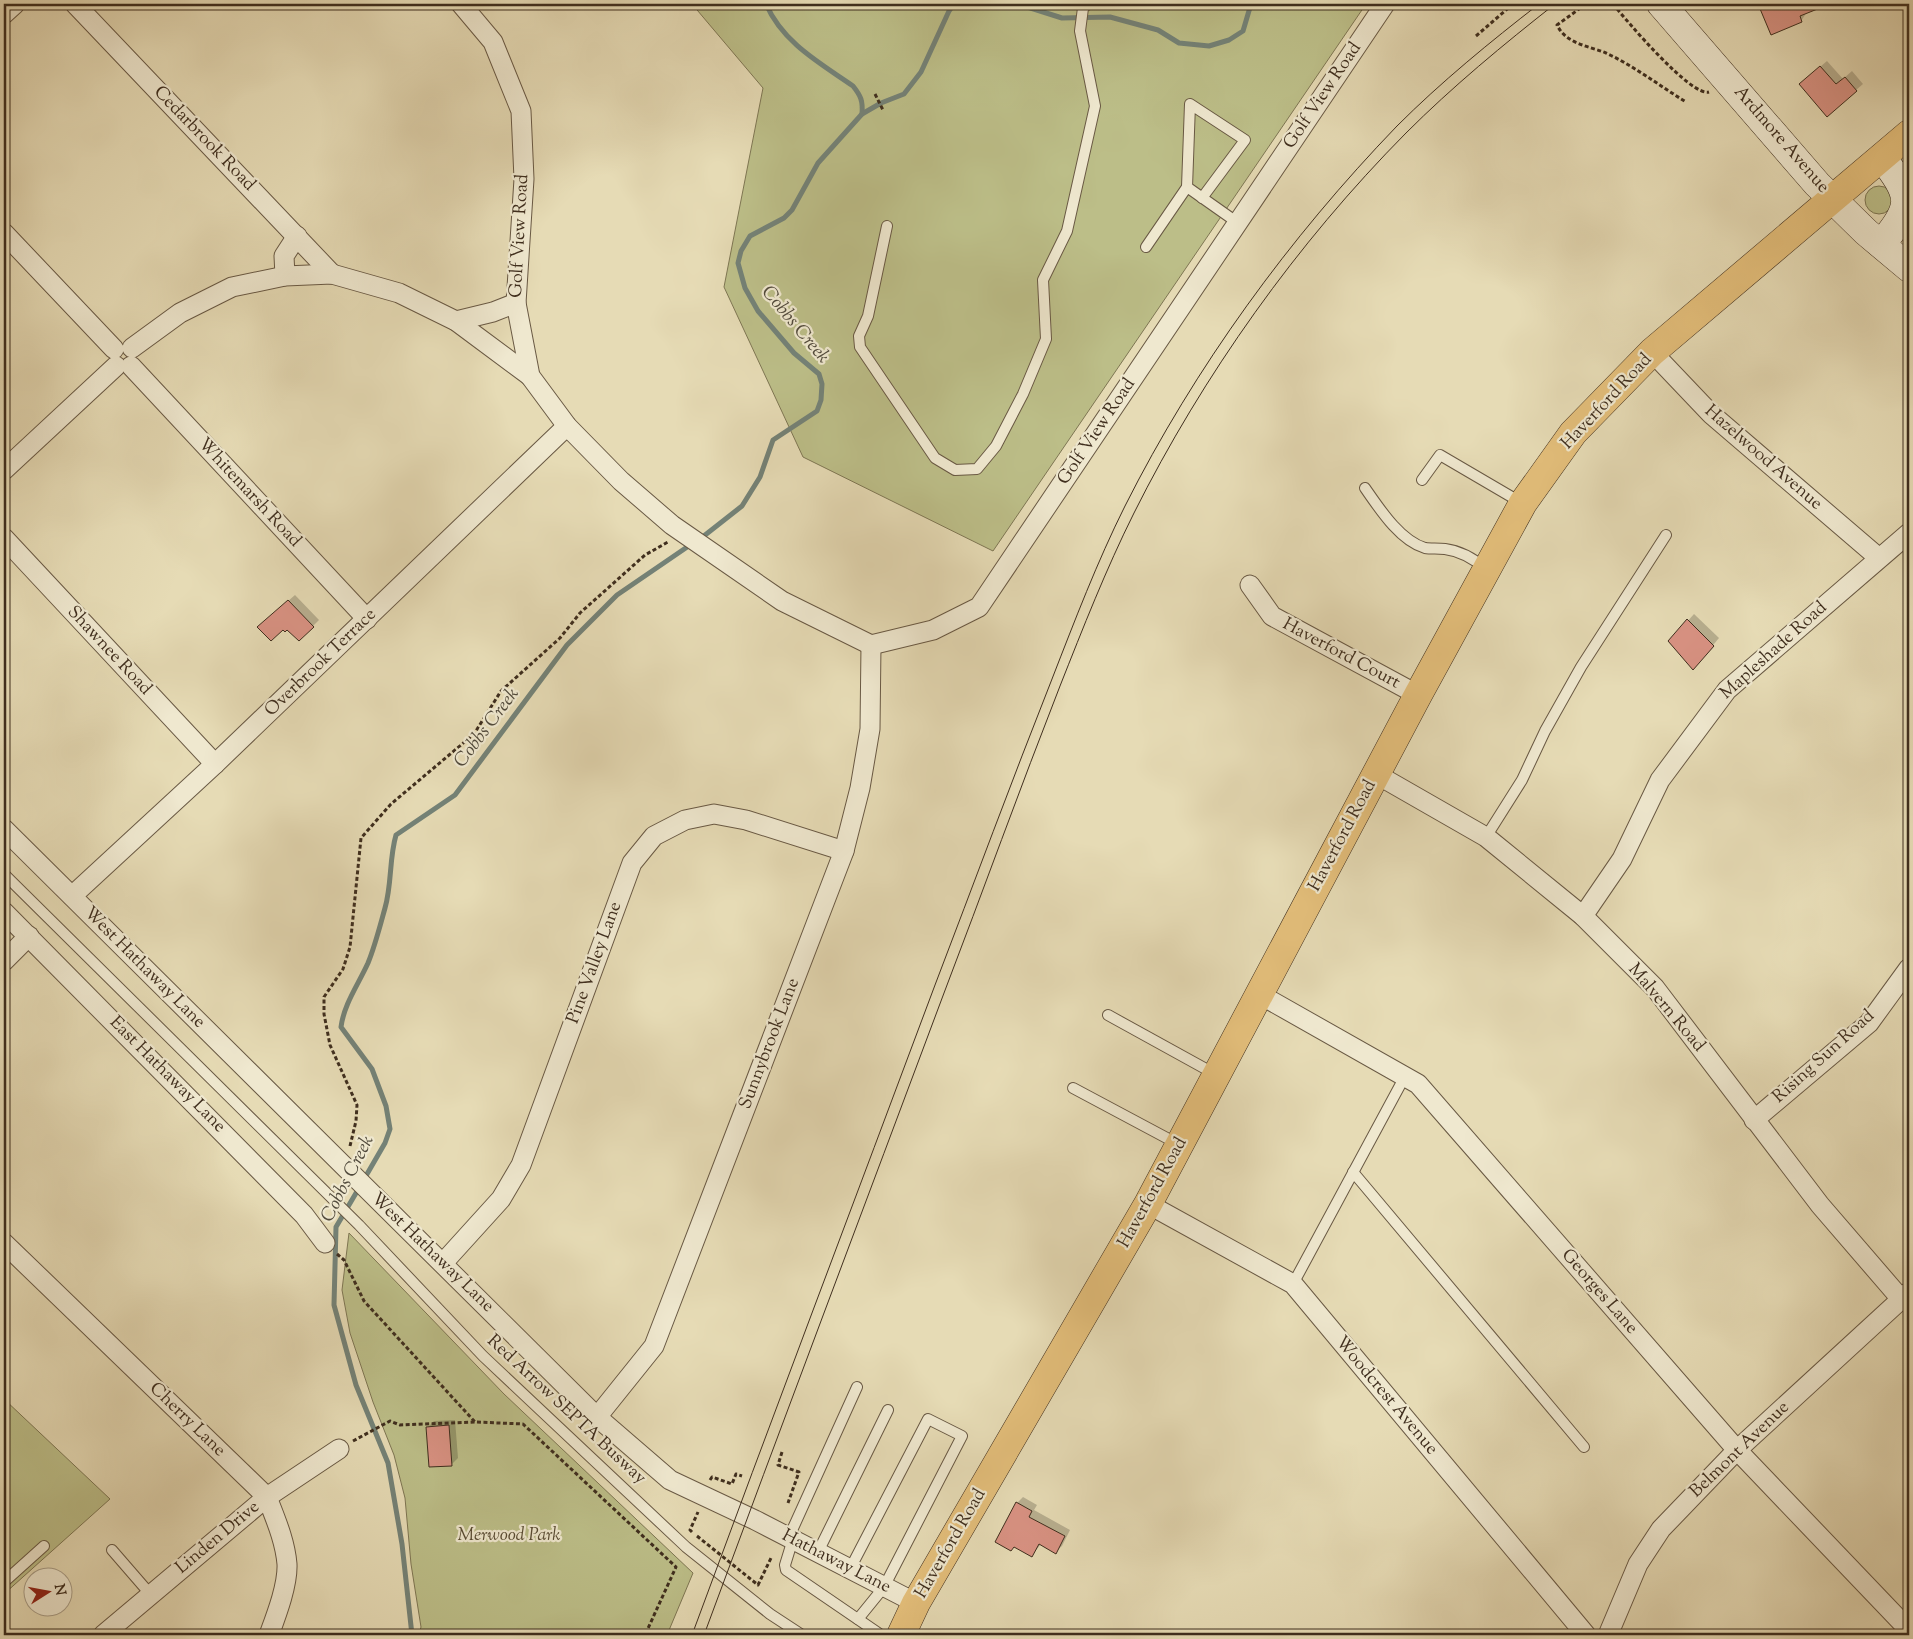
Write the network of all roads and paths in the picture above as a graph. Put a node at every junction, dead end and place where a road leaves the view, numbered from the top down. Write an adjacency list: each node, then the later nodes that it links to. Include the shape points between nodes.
1 (15, 4): 10 (street)
2 (76, 4): 25 (street, Cedarbrook Road)
3 (461, 4): 31 (street, Golf View Road, via 493,42 521,111 524,179)
4 (1385, 4): 22 (street, Golf View Road)
5 (1512, 4): 11 (path)
6 (1586, 4): 14 (path, via 1557,25 1561,33 1582,46 1606,53)
7 (1613, 4): 12 (path, via 1648,44 1699,91 1707,93)
8 (1661, 4): 20 (street, Ardmore Avenue)
9 (1085, 6): 23 (lane, via 1080,31 1096,106 1067,231 1043,280 1046,338 1023,394 996,446 977,469 955,470 934,458 860,347 859,336 868,316)
10 (4, 14)
11 (1476, 36)
12 (1714, 89)
13 (875, 94): 15 (path)
14 (1686, 102)
15 (883, 110)
16 (1909, 134): 17 (main road, Haverford Road)
17 (1882, 158): 20 (main road, Haverford Road); 21 (street, via 1900,180)
18 (1187, 187): 19 (lane); 19 (lane, via 1190,104 1245,140); 27 (lane)
19 (1202, 198): 22 (lane)
20 (1834, 200): 26 (street, Ardmore Avenue); 33 (main road, Haverford Road)
21 (1908, 200): 26 (street, via 1900,223)
22 (1238, 223): 49 (street, Golf View Road, via 979,607 933,630)
23 (887, 226)
24 (4, 232): 34 (street, Whitemarsh Road)
25 (297, 236): 29 (street, Cedarbrook Road); 30 (street, via 284,256)
26 (1881, 244): 28 (street, Ardmore Avenue)
27 (1146, 247)
28 (1909, 268)
29 (332, 274): 30 (street); 32 (street, via 399,293)
30 (285, 276): 34 (street, via 232,287 180,313)
31 (516, 303): 32 (street); 35 (street, Golf View Road)
32 (456, 322): 35 (street)
33 (1652, 352): 40 (main road, Haverford Road, via 1573,433); 45 (street, Hazelwood Avenue, via 1711,414)
34 (123, 357): 37 (street); 48 (street, Whitemarsh Road)
35 (530, 376): 36 (street, Golf View Road)
36 (567, 426): 42 (street, Golf View Road, via 621,481); 48 (street, Overbrook Terrace)
37 (4, 470)
38 (1422, 480): 40 (lane, via 1440,455)
39 (1365, 488): 46 (lane, via 1389,522 1411,540 1424,548 1446,549 1470,556)
40 (1523, 503): 46 (main road, Haverford Road)
41 (1909, 533): 45 (street, Mapleshade Road)
42 (687, 535): 49 (street, Golf View Road, via 782,602); 71 (path, via 645,555 580,613 560,638 501,691 474,734 391,804 360,838 350,946 343,968 324,997 330,1046 357,1105)
43 (1666, 535): 54 (lane, via 1581,667 1522,780)
44 (4, 538): 51 (street, Shawnee Road)
45 (1879, 558): 59 (street, Mapleshade Road, via 1727,690 1660,780 1622,860)
46 (1487, 569): 50 (main road, Haverford Road)
47 (1250, 585): 50 (street, Haverford Court, via 1272,616)
48 (367, 619): 51 (street, Overbrook Terrace)
49 (872, 646): 55 (street, Sunnybrook Lane, via 870,728 860,788)
50 (1418, 695): 52 (main road, Haverford Road)
51 (215, 764): 57 (street, Overbrook Terrace)
52 (1376, 774): 54 (street, Malvern Road); 63 (main road, Haverford Road)
53 (4, 829): 57 (street, West Hathaway Lane)
54 (1486, 837): 59 (street, Malvern Road)
55 (844, 850): 76 (street, Pine Valley Lane, via 746,820 714,814 685,820 654,836 632,863 521,1165 501,1200); 81 (street, Sunnybrook Lane, via 654,1346)
56 (4, 874): 108 (lane, Red Arrow SEPTA Busway, via 359,1225 483,1356 686,1547 770,1614)
57 (72, 896): 71 (street, West Hathaway Lane)
58 (4, 912): 60 (street, East Hathaway Lane)
59 (1583, 916): 68 (street, Malvern Road, via 1655,988)
60 (29, 936): 61 (street); 74 (street, East Hathaway Lane, via 304,1215)
61 (4, 961)
62 (1909, 968): 68 (street, Rising Sun Road, via 1868,1023)
63 (1259, 994): 65 (main road, Haverford Road); 66 (street, Georges Lane)
64 (1108, 1015): 65 (lane)
65 (1216, 1075): 69 (main road, Haverford Road)
66 (1404, 1078): 70 (lane); 86 (street, Georges Lane, via 1418,1084)
67 (1073, 1088): 69 (lane)
68 (1754, 1120): 78 (street, Malvern Road, via 1820,1204)
69 (1179, 1145): 72 (main road, Haverford Road)
70 (1353, 1172): 77 (lane); 84 (lane)
71 (354, 1178): 76 (street, West Hathaway Lane)
72 (1148, 1204): 77 (street, Woodcrest Avenue); 102 (main road, Haverford Road)
73 (4, 1243): 90 (street, Cherry Lane)
74 (325, 1243)
75 (344, 1260): 82 (path, via 364,1301)
76 (443, 1263): 81 (street, West Hathaway Lane)
77 (1293, 1284): 111 (street, Woodcrest Avenue)
78 (1905, 1296): 86 (street, Belmont Avenue)
79 (857, 1387): 94 (lane)
80 (888, 1410): 97 (lane)
81 (597, 1417): 93 (street, West Hathaway Lane, via 670,1480)
82 (475, 1422): 83 (path, via 400,1425 390,1421); 107 (path, via 523,1424 676,1567)
83 (358, 1439)
84 (1584, 1447)
85 (339, 1449): 90 (street, Linden Drive)
86 (1737, 1450): 104 (street, Georges Lane); 112 (street, Belmont Avenue, via 1650,1542)
87 (782, 1452): 91 (path, via 778,1465 799,1472)
88 (742, 1476): 89 (path, via 736,1474 732,1484 712,1477)
89 (710, 1482)
90 (267, 1497): 101 (street, Linden Drive); 106 (street, Cherry Lane, via 281,1534 287,1565)
91 (786, 1509)
92 (698, 1512): 94 (path, via 690,1530 758,1585)
93 (755, 1520): 94 (street, Hathaway Lane)
94 (785, 1542): 97 (street, Hathaway Lane); 103 (lane, via 786,1570)
95 (44, 1546): 99 (lane)
96 (112, 1550): 101 (lane)
97 (818, 1552): 98 (street, Hathaway Lane)
98 (850, 1569): 100 (street, Hathaway Lane); 100 (lane, via 928,1419 962,1436)
99 (4, 1582)
100 (884, 1586): 102 (street, Hathaway Lane); 103 (lane)
101 (151, 1595): 105 (street, Linden Drive)
102 (916, 1603): 110 (main road, Haverford Road)
103 (858, 1619): 109 (lane)
104 (1909, 1630)
105 (103, 1635)
106 (269, 1635)
107 (645, 1635)
108 (802, 1635)
109 (881, 1635)
110 (901, 1635)
111 (1586, 1635)
112 (1608, 1635)

